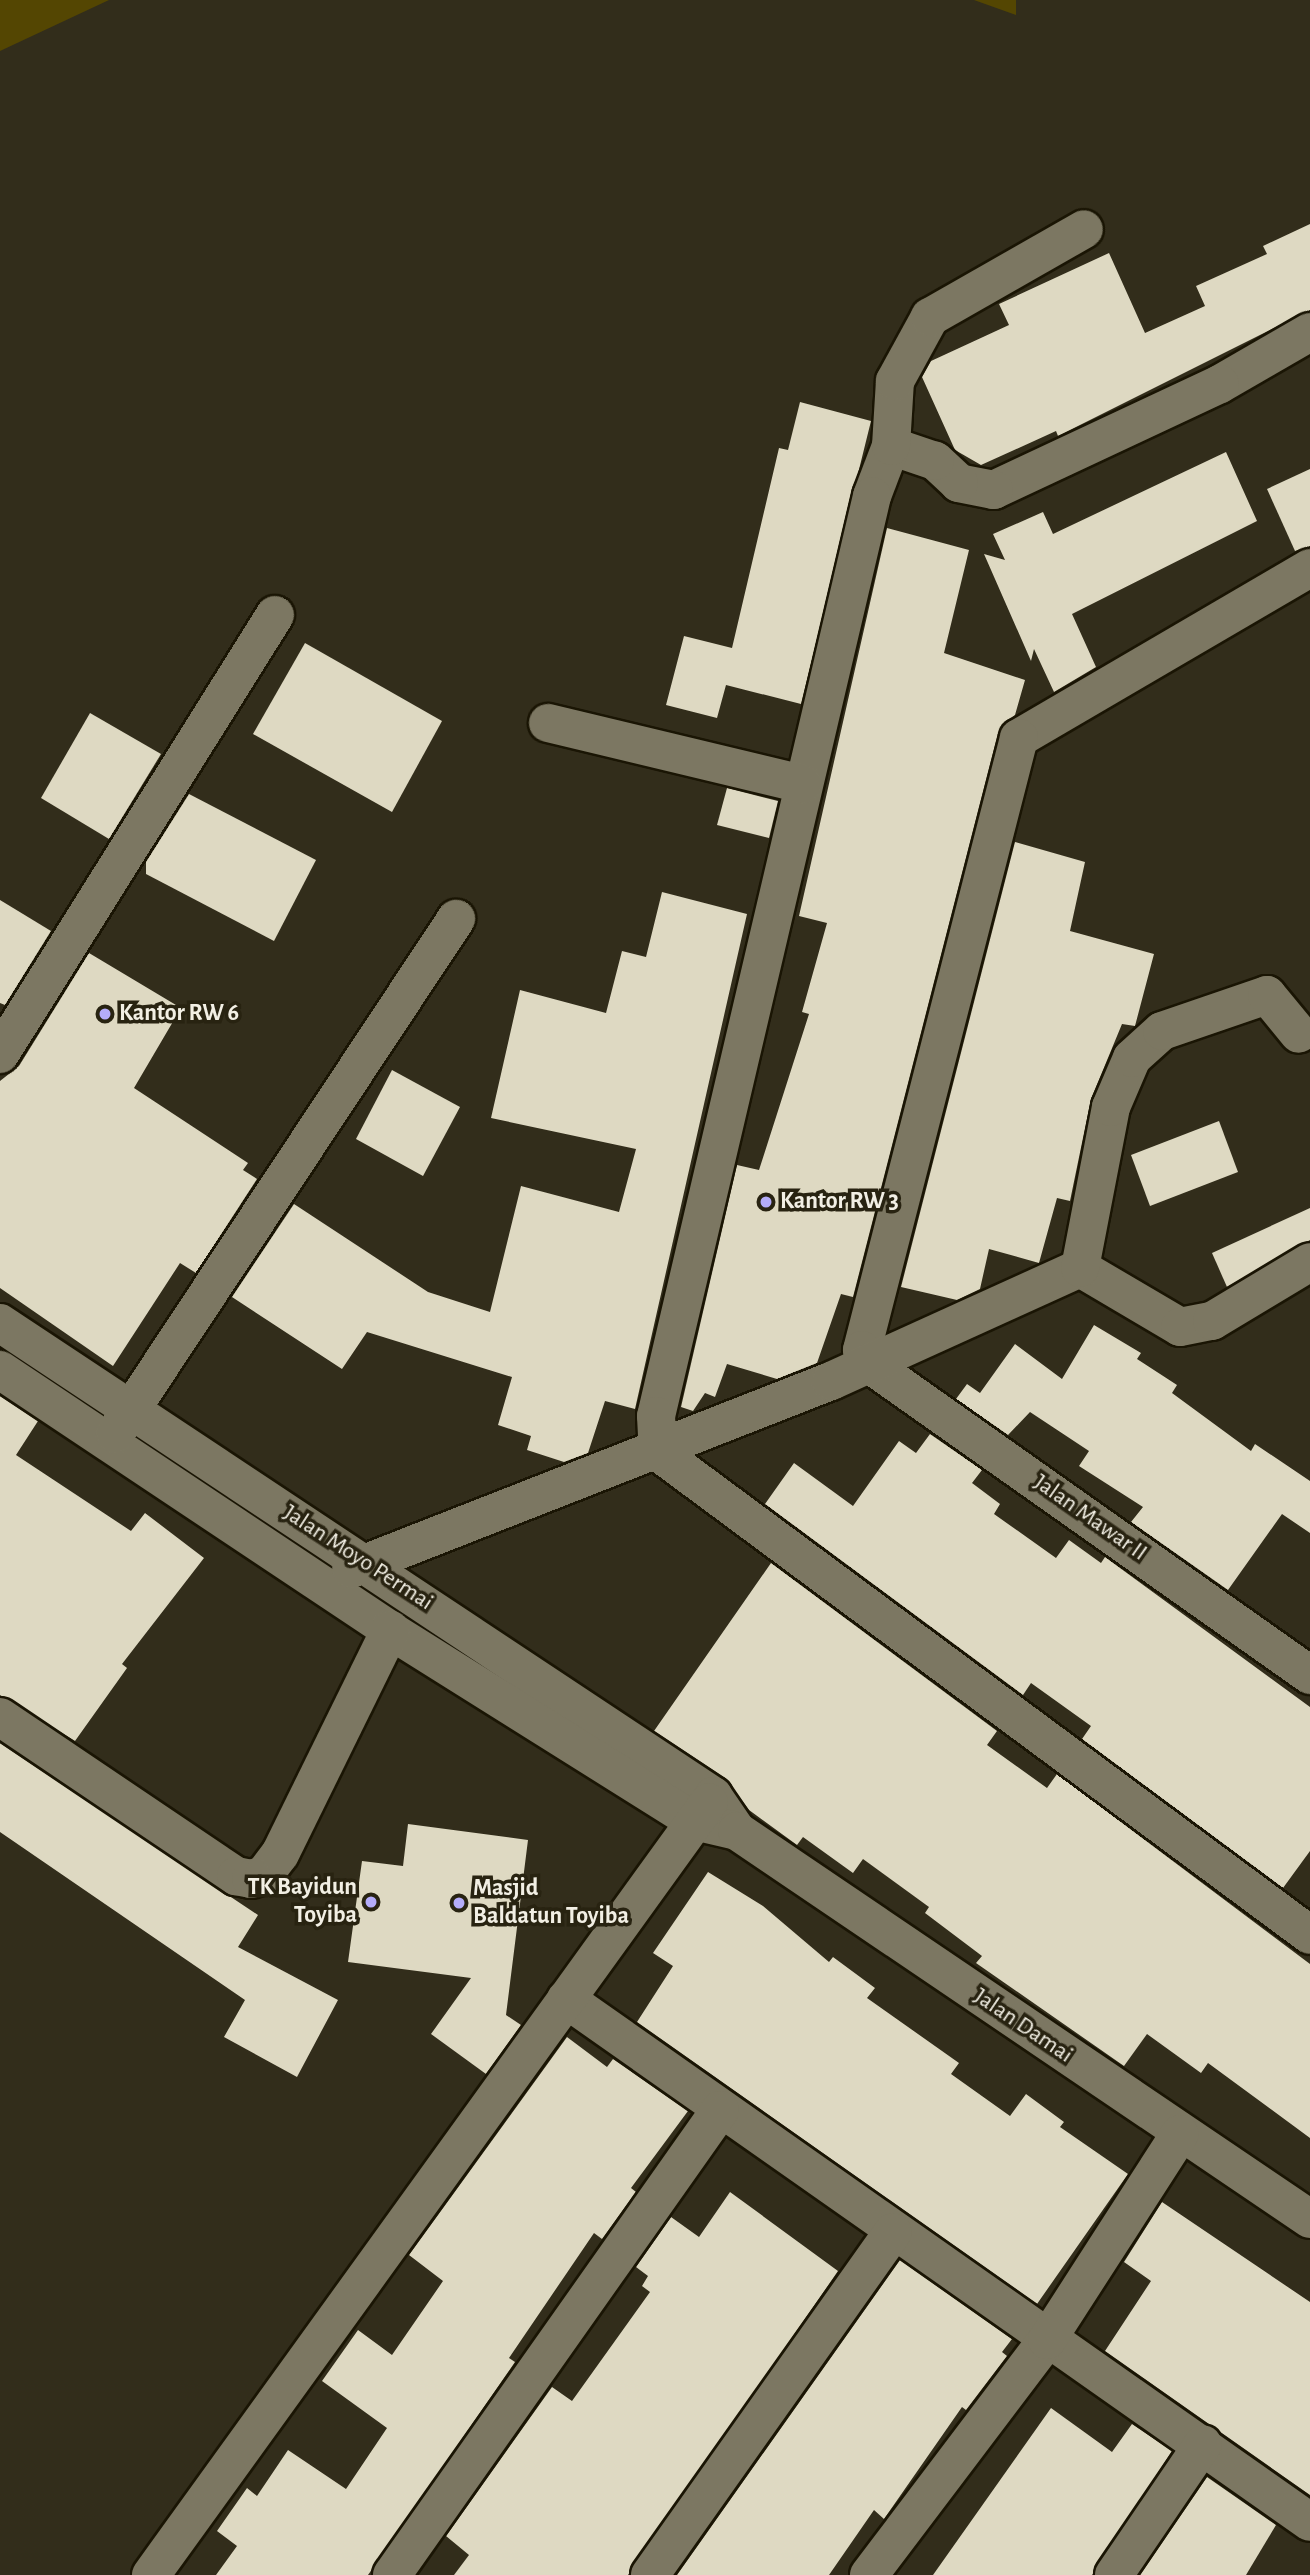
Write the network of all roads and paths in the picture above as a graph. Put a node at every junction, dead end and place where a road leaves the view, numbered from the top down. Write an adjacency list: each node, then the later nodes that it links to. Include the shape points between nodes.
1 (1084, 229): 3 (street, via 930,317 895,382)
2 (1310, 332): 3 (street, via 1220,384 994,490 968,487 935,461)
3 (891, 446): 7 (street, via 874,486)
4 (1310, 568): 14 (street, via 1019,738 862,1350)
5 (275, 615): 10 (street)
6 (548, 723): 7 (street)
7 (803, 784): 18 (street, via 656,1416)
8 (456, 919): 16 (street)
9 (1299, 1034): 12 (street, via 1267,995 1172,1026 1132,1058 1111,1107)
10 (0, 1054)
11 (1310, 1262): 12 (street, via 1212,1321 1180,1327)
12 (1080, 1268): 14 (street)
13 (0, 1323): 16 (street, Jalan Moyo Permai)
14 (868, 1363): 18 (street); 22 (street, Jalan Mawar II)
15 (0, 1370): 17 (street, Jalan Moyo Permai)
16 (130, 1411): 17 (street); 19 (street, Jalan Moyo Permai)
17 (108, 1444): 20 (street, Jalan Moyo Permai)
18 (657, 1452): 19 (street); 25 (street)
19 (368, 1563): 20 (street); 24 (street, Jalan Moyo Permai)
20 (319, 1579): 21 (street, Jalan Moyo Permai)
21 (390, 1630): 23 (street, via 281,1854 264,1875 251,1879 236,1876); 24 (street, Jalan Moyo Permai)
22 (1310, 1675)
23 (0, 1717)
24 (704, 1808): 26 (street); 28 (street, Jalan Damai)
25 (1310, 1935)
26 (566, 1999): 27 (street); 34 (street)
27 (720, 2110): 30 (street); 35 (street)
28 (1180, 2134): 29 (street, Jalan Damai); 31 (street)
29 (1310, 2219)
30 (893, 2232): 31 (street); 36 (street)
31 (1047, 2340): 32 (street); 37 (street)
32 (1203, 2444): 33 (street); 38 (street)
33 (1310, 2522)
34 (151, 2575)
35 (392, 2575)
36 (650, 2575)
37 (869, 2575)
38 (1114, 2575)

